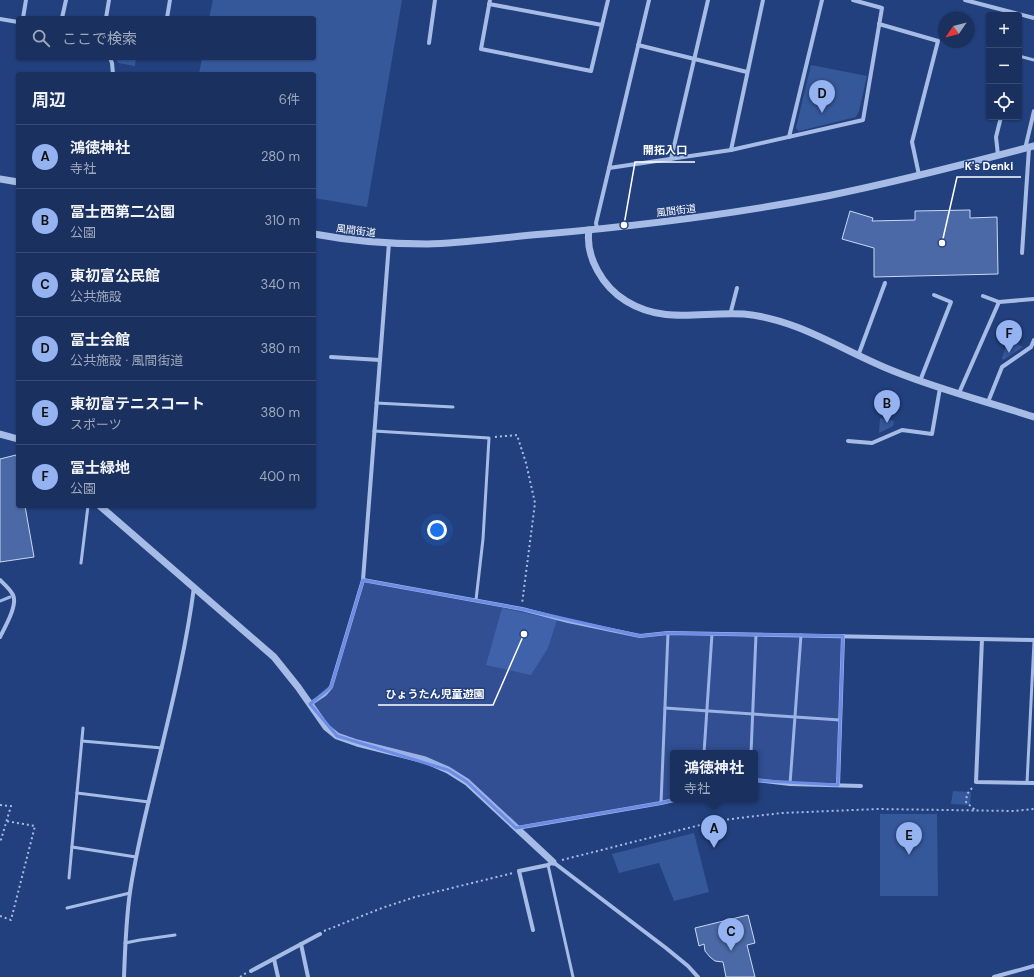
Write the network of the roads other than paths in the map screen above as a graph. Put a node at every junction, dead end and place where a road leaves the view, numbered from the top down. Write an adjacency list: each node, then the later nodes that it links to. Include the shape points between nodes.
1 (26, 0): 16 (street)
2 (66, 0): 17 (street)
3 (109, 0): 18 (street)
4 (170, 0): 19 (street)
5 (435, 0): 25 (street)
6 (608, 0): 24 (street)
7 (649, 0): 26 (street)
8 (708, 0): 28 (street)
9 (764, 0): 32 (street)
10 (822, 0): 35 (street)
11 (853, 0): 15 (street)
12 (874, 0): 15 (street)
13 (965, 0): 20 (street)
14 (489, 2): 24 (street); 24 (street, via 481,49 591,71)
15 (872, 6): 23 (street, via 882,8)
16 (23, 16)
17 (62, 16)
18 (106, 16)
19 (167, 16)
20 (1034, 18)
21 (0, 19): 22 (street)
22 (16, 22)
23 (879, 24): 35 (street, via 864,120); 41 (street, via 938,41 912,142)
24 (602, 25)
25 (429, 43)
26 (638, 45): 28 (street); 40 (street)
27 (1022, 57): 30 (lane)
28 (695, 59): 32 (street); 39 (street)
29 (111, 60): 31 (street)
30 (1034, 60)
31 (113, 72)
32 (747, 72): 37 (street)
33 (1034, 110): 36 (street)
34 (1000, 120): 38 (street, via 996,137)
35 (789, 137): 37 (street)
36 (1029, 147): 38 (street, 風間街道); 48 (street)
37 (731, 150): 39 (street)
38 (998, 155): 41 (street, 風間街道)
39 (671, 159): 40 (street)
40 (609, 168): 44 (street, via 596,223)
41 (919, 175): 44 (street, 風間街道, via 828,196 742,211)
42 (0, 179): 43 (street)
43 (16, 182)
44 (597, 229): 45 (street, 風間街道)
45 (589, 230): 47 (street, 風間街道, via 459,242); 55 (street, via 587,241 590,256 612,290 625,301 659,315)
46 (316, 234): 47 (street, 風間街道)
47 (389, 243): 59 (street)
48 (1022, 253)
49 (885, 283): 57 (street)
50 (737, 288): 55 (street)
51 (934, 295): 60 (street, via 951,302)
52 (983, 296): 54 (street)
53 (1034, 299): 54 (street)
54 (999, 302): 62 (street)
55 (730, 315): 57 (street, via 744,314 809,331)
56 (1034, 340): 63 (street, via 1031,347 1002,367)
57 (858, 356): 60 (street)
58 (330, 357): 59 (street)
59 (380, 360): 64 (street)
60 (920, 381): 61 (street)
61 (940, 388): 62 (street); 70 (street, via 932,434 902,430 872,443)
62 (959, 393): 63 (street)
63 (988, 402): 66 (street)
64 (376, 403): 65 (lane); 67 (street)
65 (453, 407)
66 (1034, 417)
67 (374, 431): 75 (street); 77 (lane, via 489,438 483,539)
68 (0, 434): 69 (street)
69 (16, 438)
70 (848, 442)
71 (88, 508): 73 (lane)
72 (102, 508): 76 (street)
73 (81, 563)
74 (0, 580): 83 (street, via 12,592 14,598 13,607)
75 (363, 580): 77 (street); 86 (street, via 331,687)
76 (194, 587): 86 (street, via 274,657); 94 (street, via 188,631)
77 (476, 600): 78 (street, via 640,636)
78 (668, 633): 79 (street); 87 (lane)
79 (712, 634): 80 (street); 88 (lane)
80 (756, 634): 81 (street); 89 (lane)
81 (801, 635): 82 (street); 90 (lane)
82 (843, 636): 84 (street); 91 (street)
83 (0, 637)
84 (982, 639): 85 (street); 98 (street, via 976,782)
85 (1034, 641): 98 (lane)
86 (310, 704): 107 (street, via 326,727 337,736 425,760 448,770 467,782)
87 (665, 708): 88 (lane); 106 (lane)
88 (707, 711): 89 (lane); 95 (lane)
89 (753, 714): 90 (lane); 96 (lane)
90 (795, 717): 91 (lane); 100 (lane)
91 (840, 720): 101 (street)
92 (83, 728): 93 (lane)
93 (82, 741): 94 (lane); 103 (lane)
94 (162, 748): 105 (street)
95 (704, 750)
96 (751, 750)
97 (758, 780): 100 (street)
98 (1027, 783): 99 (street)
99 (1034, 783)
100 (790, 784): 101 (street)
101 (838, 785): 102 (street)
102 (861, 786)
103 (77, 793): 105 (lane); 108 (lane)
104 (670, 801): 106 (street)
105 (149, 802): 109 (street)
106 (661, 803): 107 (street)
107 (516, 828): 110 (street)
108 (72, 847): 109 (lane); 111 (lane)
109 (136, 857): 112 (street)
110 (551, 864): 114 (street, via 519,871); 125 (lane); 126 (street, via 666,948)
111 (69, 878)
112 (130, 893): 113 (lane); 117 (street)
113 (67, 908)
114 (533, 930)
115 (320, 934): 118 (street)
116 (175, 935): 117 (lane)
117 (125, 944): 122 (street)
118 (301, 944): 119 (street); 124 (street)
119 (274, 959): 121 (street); 123 (street)
120 (1034, 966): 127 (street)
121 (251, 972)
122 (124, 977)
123 (278, 977)
124 (308, 977)
125 (573, 977)
126 (698, 977)
127 (994, 977)

